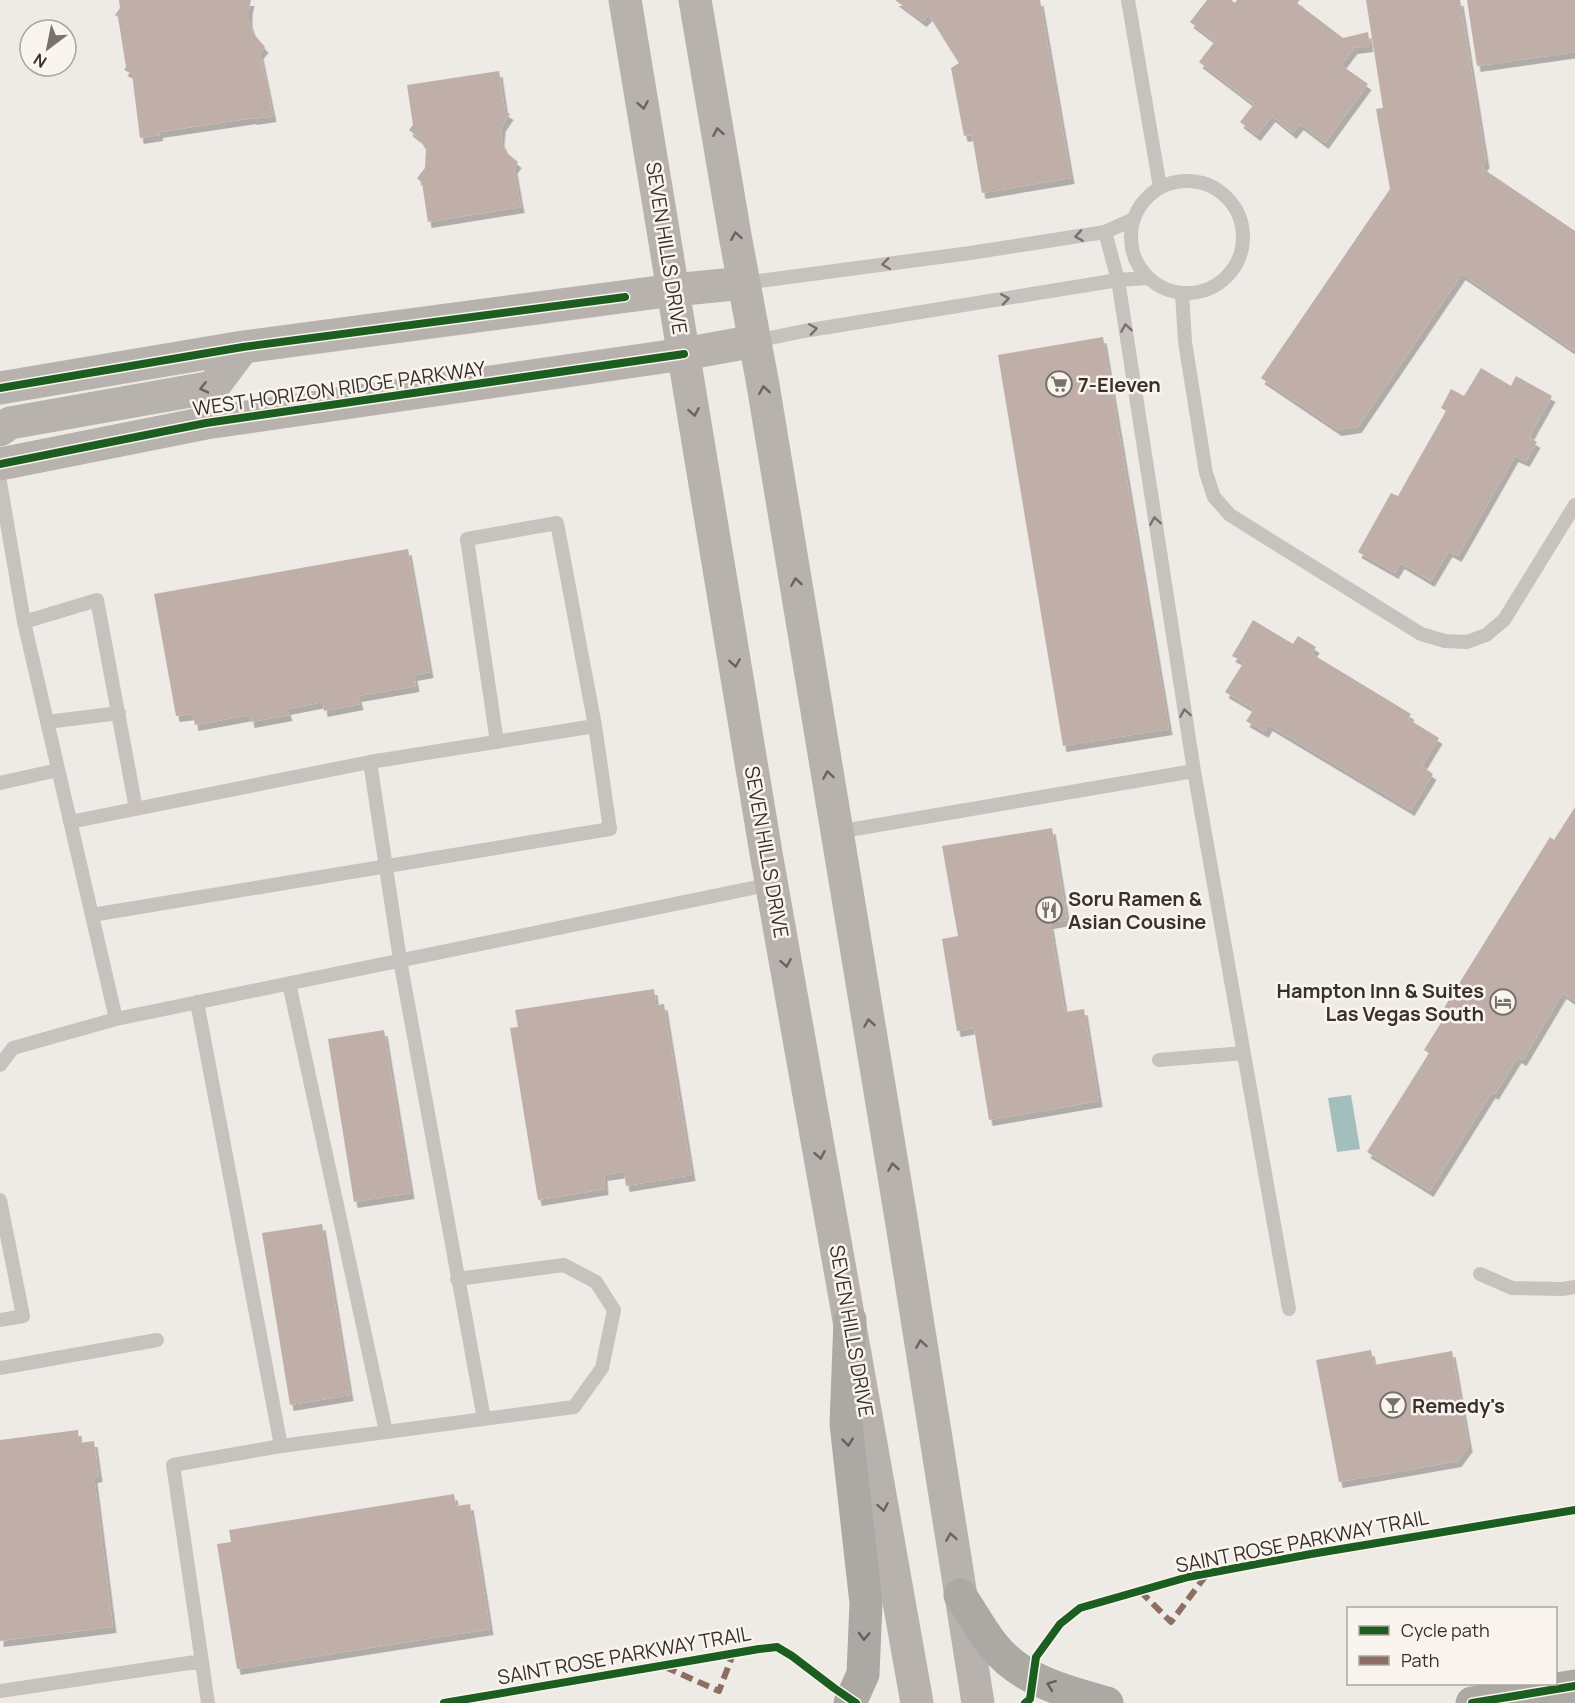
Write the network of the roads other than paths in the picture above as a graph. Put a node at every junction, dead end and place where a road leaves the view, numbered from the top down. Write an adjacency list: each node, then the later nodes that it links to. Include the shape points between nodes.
1 (625, 0): 10 (main road, SEVEN HILLS DRIVE, one-way to 10)
2 (695, 0): 9 (main road, one-way to 2)
3 (1128, 0): 4 (lane)
4 (1160, 187): 5 (lane, via 1140,206); 11 (lane, via 1198,181 1216,188 1231,200 1244,235 1242,254 1233,271 1219,284 1201,292)
5 (1134, 219): 6 (lane); 7 (lane, via 1132,250)
6 (1106, 232): 8 (lane); 9 (lane, one-way to 9)
7 (1148, 278): 8 (lane); 11 (lane)
8 (1119, 280): 12 (lane, one-way to 8); 27 (lane, one-way to 8)
9 (744, 283): 10 (main road); 12 (main road)
10 (674, 290): 13 (main road); 14 (main road, SEVEN HILLS DRIVE)
11 (1182, 293): 19 (lane, via 1206,473 1214,497 1230,515 1421,633 1445,641 1467,642 1486,635 1504,620)
12 (755, 341): 14 (main road, WEST HORIZON RIDGE PARKWAY); 31 (main road, one-way to 12)
13 (243, 347): 15 (main road); 16 (main road, one-way to 16, via 213,387 10,423)
14 (684, 354): 17 (main road, WEST HORIZON RIDGE PARKWAY, via 206,423); 33 (main road, SEVEN HILLS DRIVE, one-way to 33)
15 (0, 388)
16 (0, 430)
17 (0, 465)
18 (0, 482): 20 (lane)
19 (1575, 506)
20 (24, 622): 21 (lane, via 98,600); 22 (lane)
21 (119, 713): 22 (lane); 29 (lane)
22 (47, 722): 26 (lane)
23 (595, 726): 24 (lane); 24 (lane, via 556,522 467,539); 32 (lane, via 610,829)
24 (496, 742): 25 (lane)
25 (370, 762): 29 (lane); 32 (lane)
26 (58, 770): 28 (lane); 30 (lane)
27 (1194, 771): 31 (lane); 39 (lane)
28 (0, 783)
29 (136, 809): 30 (lane)
30 (70, 822): 34 (lane)
31 (837, 832): 54 (main road, one-way to 31)
32 (386, 866): 34 (lane); 35 (lane)
33 (772, 884): 35 (lane); 48 (main road, SEVEN HILLS DRIVE, one-way to 48)
34 (92, 915): 38 (lane)
35 (400, 960): 36 (lane); 44 (lane)
36 (289, 983): 37 (lane); 52 (lane)
37 (198, 1002): 38 (lane); 53 (lane)
38 (116, 1019): 41 (lane, via 13,1048)
39 (1244, 1053): 40 (lane); 46 (lane)
40 (1159, 1060)
41 (0, 1065)
42 (0, 1200): 47 (lane, via 23,1316)
43 (1480, 1274): 45 (lane, via 1512,1288)
44 (457, 1278): 51 (lane); 51 (lane, via 564,1265 596,1282 614,1310 602,1368 574,1407)
45 (1575, 1287)
46 (1288, 1309)
47 (0, 1320)
48 (850, 1320): 59 (highway, one-way to 59, via 846,1424 866,1603 863,1674); 60 (main road, SEVEN HILLS DRIVE, one-way to 60)
49 (157, 1340): 50 (lane)
50 (0, 1368)
51 (484, 1419): 52 (lane)
52 (386, 1432): 53 (lane)
53 (281, 1446): 55 (lane, via 173,1465)
54 (960, 1595): 61 (main road); 62 (highway, one-way to 54, via 1033,1678 1016,1668 993,1646)
55 (202, 1661): 57 (lane); 58 (lane)
56 (1575, 1686): 63 (highway)
57 (0, 1691)
58 (208, 1703)
59 (850, 1703)
60 (917, 1703)
61 (978, 1703)
62 (1107, 1703)
63 (1472, 1703)

